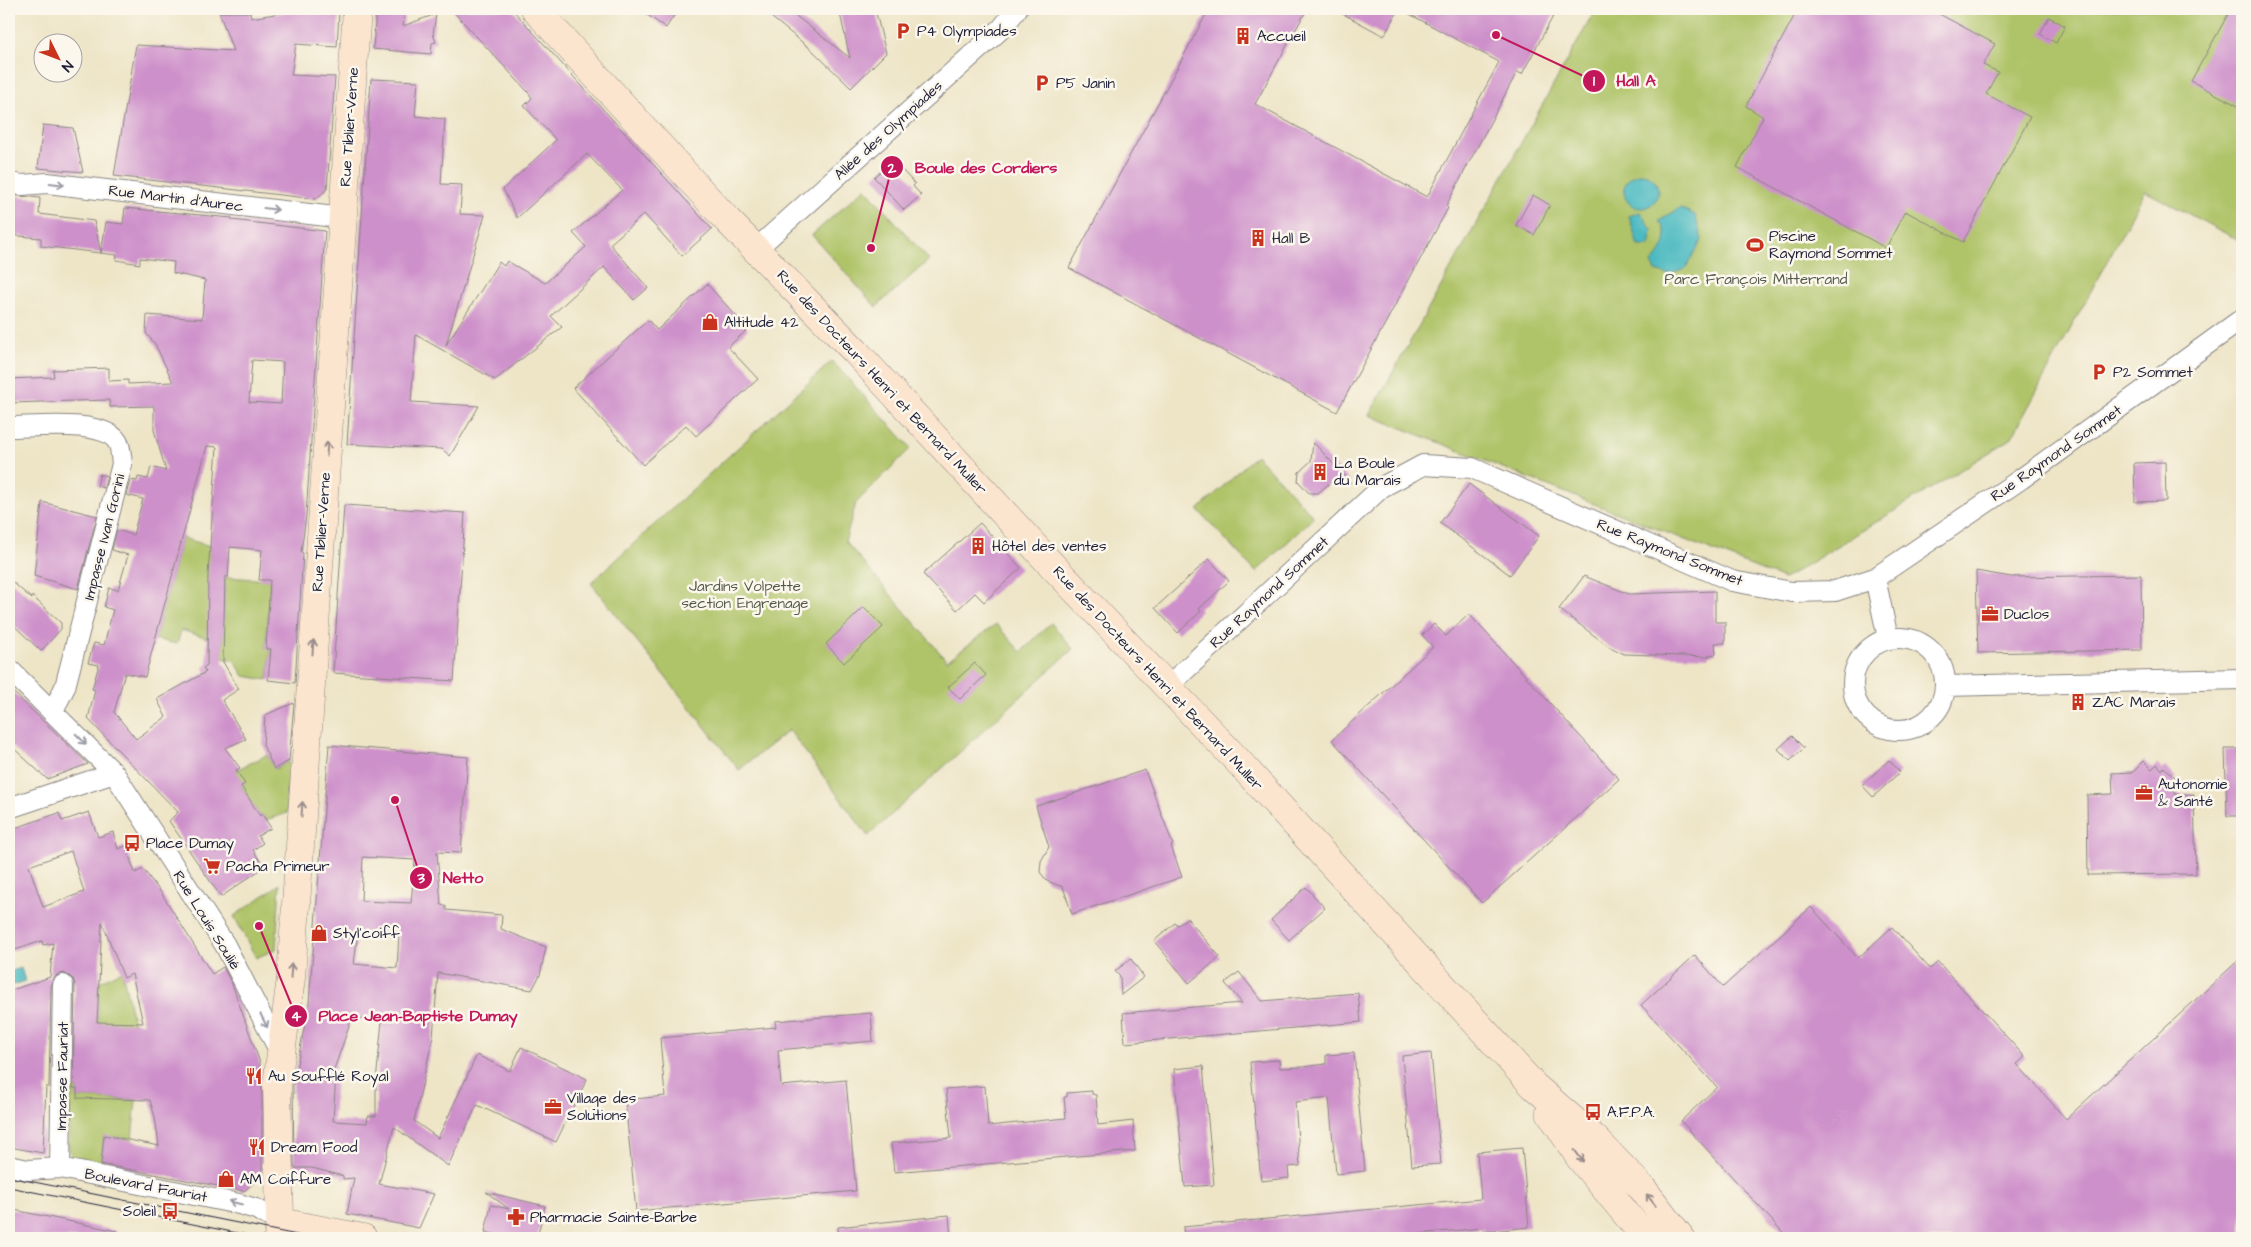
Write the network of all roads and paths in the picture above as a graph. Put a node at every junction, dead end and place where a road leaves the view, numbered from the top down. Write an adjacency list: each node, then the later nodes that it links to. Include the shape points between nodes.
1 (357, 9): 5 (main road, Rue Tiblier-Verne)
2 (535, 9): 6 (main road, Rue des Docteurs Henri et Bernard Muller)
3 (1017, 9): 6 (street, Allée des Olympiades, via 1002,28)
4 (9, 183): 5 (street, Rue Martin d'Aurec, one-way to 5, via 47,183)
5 (343, 218): 19 (main road, Rue Tiblier-Verne, one-way to 5, via 291,978)
6 (756, 250): 14 (main road, Rue des Docteurs Henri et Bernard Muller, via 855,351)
7 (2242, 319): 9 (street, Rue Raymond Sommet, via 2021,479)
8 (9, 427): 15 (street, Impasse Ivan Gorini, via 105,430 118,441 122,464 65,687)
9 (1875, 578): 10 (street); 14 (street, Rue Raymond Sommet, via 1835,591 1792,592 1732,581 1472,468 1423,465 1382,487)
10 (1888, 638): 13 (street, via 1916,640 1929,648 1944,672); 13 (street, via 1862,655 1854,669 1852,685 1855,700 1863,714 1890,730 1906,730 1933,715)
11 (9, 669): 15 (street, Rue Louis Soulié)
12 (2242, 679): 13 (street)
13 (1945, 686)
14 (1167, 687): 20 (main road, Rue des Docteurs Henri et Bernard Muller)
15 (53, 711): 16 (street, Rue Louis Soulié, one-way to 16)
16 (114, 773): 17 (street); 19 (street, Rue Louis Soulié, one-way to 19, via 225,945)
17 (9, 808)
18 (64, 985): 22 (street, Impasse Fauriat)
19 (281, 1054): 23 (main road, via 277,1084)
20 (1534, 1086): 25 (main road, Rue des Docteurs Henri et Bernard Muller, one-way to 25, via 1580,1158); 26 (main road, Rue des Docteurs Henri et Bernard Muller, one-way to 20, via 1642,1188 1595,1139)
21 (9, 1166): 22 (street, Boulevard Fauriat, via 28,1170)
22 (60, 1168): 23 (street, Boulevard Fauriat, one-way to 22, via 256,1209)
23 (281, 1233): 24 (main road)
24 (363, 1238)
25 (1646, 1238)
26 (1681, 1238)

